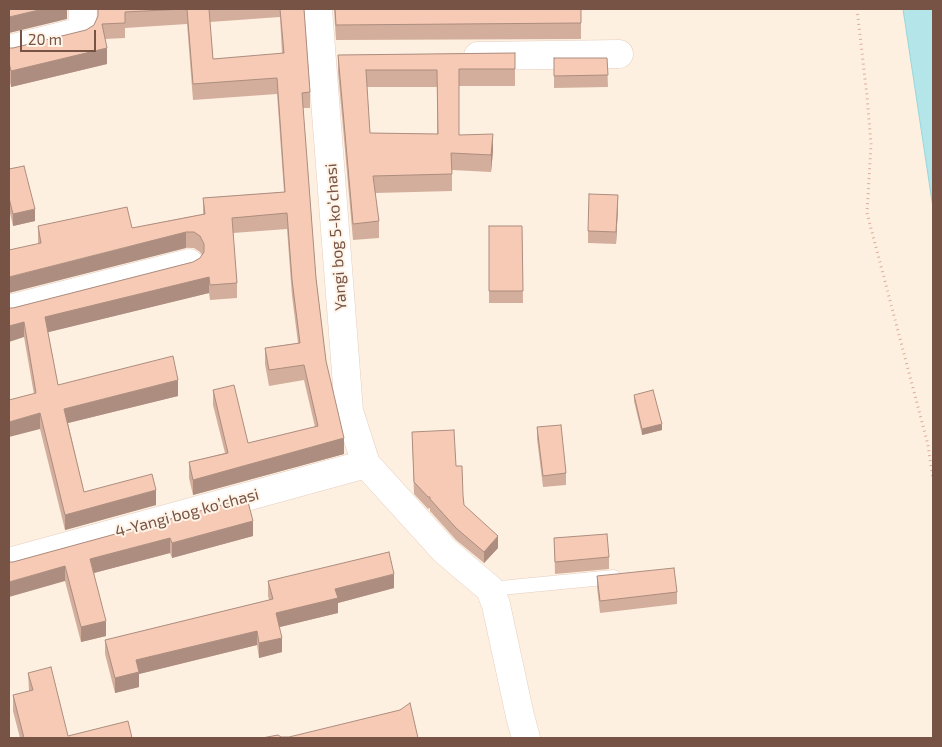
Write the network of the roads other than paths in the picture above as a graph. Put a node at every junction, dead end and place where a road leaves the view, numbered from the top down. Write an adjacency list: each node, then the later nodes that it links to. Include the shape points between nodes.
1 (83, 9): 3 (street, via 82,31)
2 (318, 9): 8 (street, Yangi bog 5-koʼchasi, via 332,56 350,411)
3 (9, 50)
4 (619, 54): 5 (street)
5 (450, 56)
6 (189, 263): 7 (street)
7 (9, 309)
8 (366, 464): 9 (street, 4-Yangi bog koʼchasi); 11 (street, via 445,551)
9 (9, 562)
10 (626, 575): 11 (lane)
11 (490, 589): 12 (street)
12 (526, 738)

